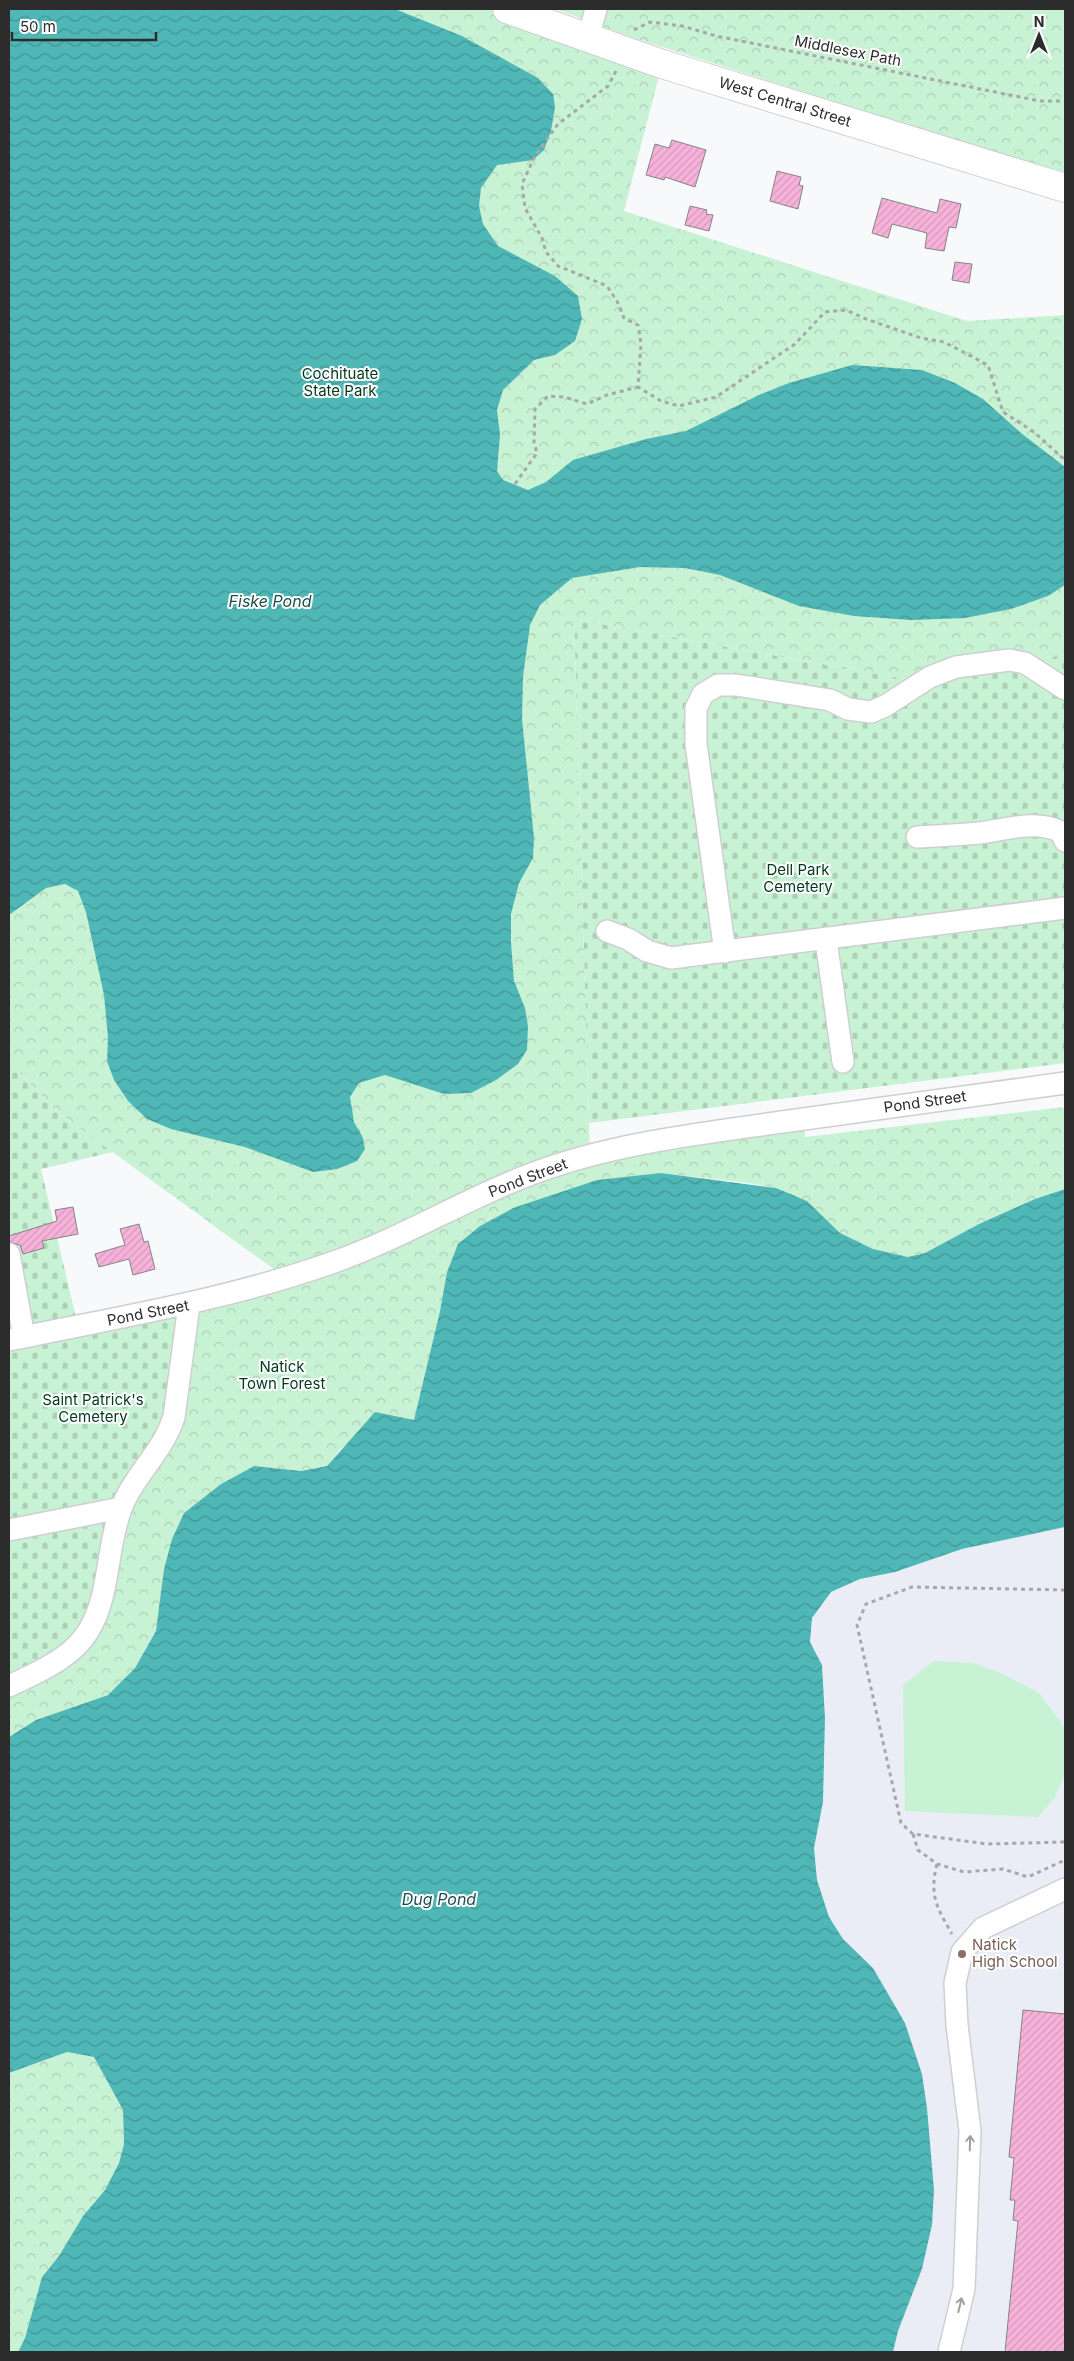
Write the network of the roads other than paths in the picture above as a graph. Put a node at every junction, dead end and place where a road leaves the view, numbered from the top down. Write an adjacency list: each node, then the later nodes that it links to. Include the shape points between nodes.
1 (507, 9): 3 (main road, West Central Street)
2 (596, 9): 3 (street)
3 (588, 38): 4 (main road, West Central Street, via 769,98)
4 (1065, 188)
5 (1065, 688): 11 (street, via 1024,663 1009,660 956,667 930,677 871,712 848,709 830,700 736,685 718,685 703,694 696,708 696,744)
6 (1064, 833): 7 (street, via 1050,826 1031,825 979,833)
7 (917, 837)
8 (1065, 908): 10 (street)
9 (607, 931): 11 (street, via 647,951 671,958)
10 (826, 940): 11 (street); 12 (street)
11 (725, 952)
12 (843, 1062)
13 (1065, 1083): 15 (street, Pond Street, via 686,1136 590,1157 510,1184 338,1261)
14 (9, 1254): 16 (street)
15 (189, 1305): 16 (street, Pond Street); 17 (street, via 169,1433 130,1489)
16 (16, 1338)
17 (121, 1508): 18 (street); 19 (street, via 111,1540 101,1606 91,1628 61,1661)
18 (9, 1530)
19 (9, 1686)
20 (1065, 1888): 21 (street, one-way to 20, via 964,2289 970,2131 954,1983 962,1952 982,1928)
21 (949, 2352)

